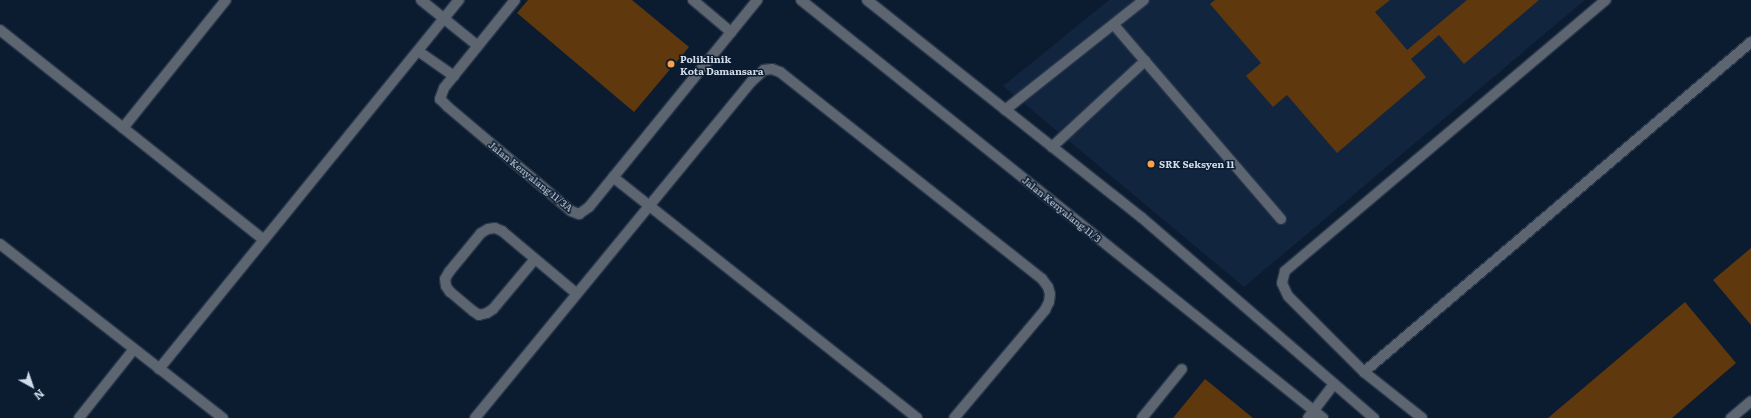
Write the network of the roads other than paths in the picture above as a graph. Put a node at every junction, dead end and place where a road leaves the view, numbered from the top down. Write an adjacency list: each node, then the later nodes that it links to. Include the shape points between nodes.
1 (226, 0): 21 (street)
2 (421, 0): 11 (street)
3 (459, 0): 11 (street)
4 (515, 0): 16 (street, Jalan Kenyalang 11/3A)
5 (693, 0): 14 (street)
6 (757, 0): 14 (street, Jalan Kenyalang 11/3A)
7 (801, 0): 36 (street, Jalan Kenyalang 11/3)
8 (867, 0): 20 (street)
9 (1144, 0): 12 (street)
10 (1606, 0): 33 (street, via 1285,270 1282,283 1288,296)
11 (444, 18): 16 (street); 17 (street)
12 (1114, 25): 18 (street); 20 (street)
13 (0, 30): 21 (street)
14 (731, 32): 23 (street, Jalan Kenyalang 11/3A)
15 (1751, 42): 33 (street)
16 (478, 46): 19 (street, Jalan Kenyalang 11/3A)
17 (418, 51): 19 (street); 26 (street)
18 (1145, 61): 22 (street); 25 (street)
19 (454, 76): 23 (street, Jalan Kenyalang 11/3A, via 444,88 440,99 571,211 579,214 589,207)
20 (1005, 110): 22 (street)
21 (123, 128): 26 (street)
22 (1052, 147): 34 (street, via 1141,217)
23 (613, 177): 24 (street)
24 (649, 204): 29 (street); 40 (street); 41 (street, via 757,75 764,70 780,72 1042,279 1048,287 1049,302 1045,310)
25 (1281, 219)
26 (264, 240): 32 (street)
27 (0, 244): 30 (street)
28 (535, 259): 28 (street, via 502,231 488,228 449,272 445,279 446,286 473,311 487,314); 29 (street)
29 (576, 293): 39 (street)
30 (134, 349): 32 (street); 37 (street)
31 (1182, 369): 42 (street)
32 (159, 370): 38 (street)
33 (1364, 372): 45 (street)
34 (1334, 384): 36 (street); 44 (street)
35 (1751, 401): 46 (street)
36 (1311, 414): 43 (street, Jalan Kenyalang 11/3)
37 (80, 418)
38 (223, 418)
39 (475, 418)
40 (917, 418)
41 (954, 418)
42 (1142, 418)
43 (1323, 418)
44 (1374, 418)
45 (1422, 418)
46 (1731, 418)

